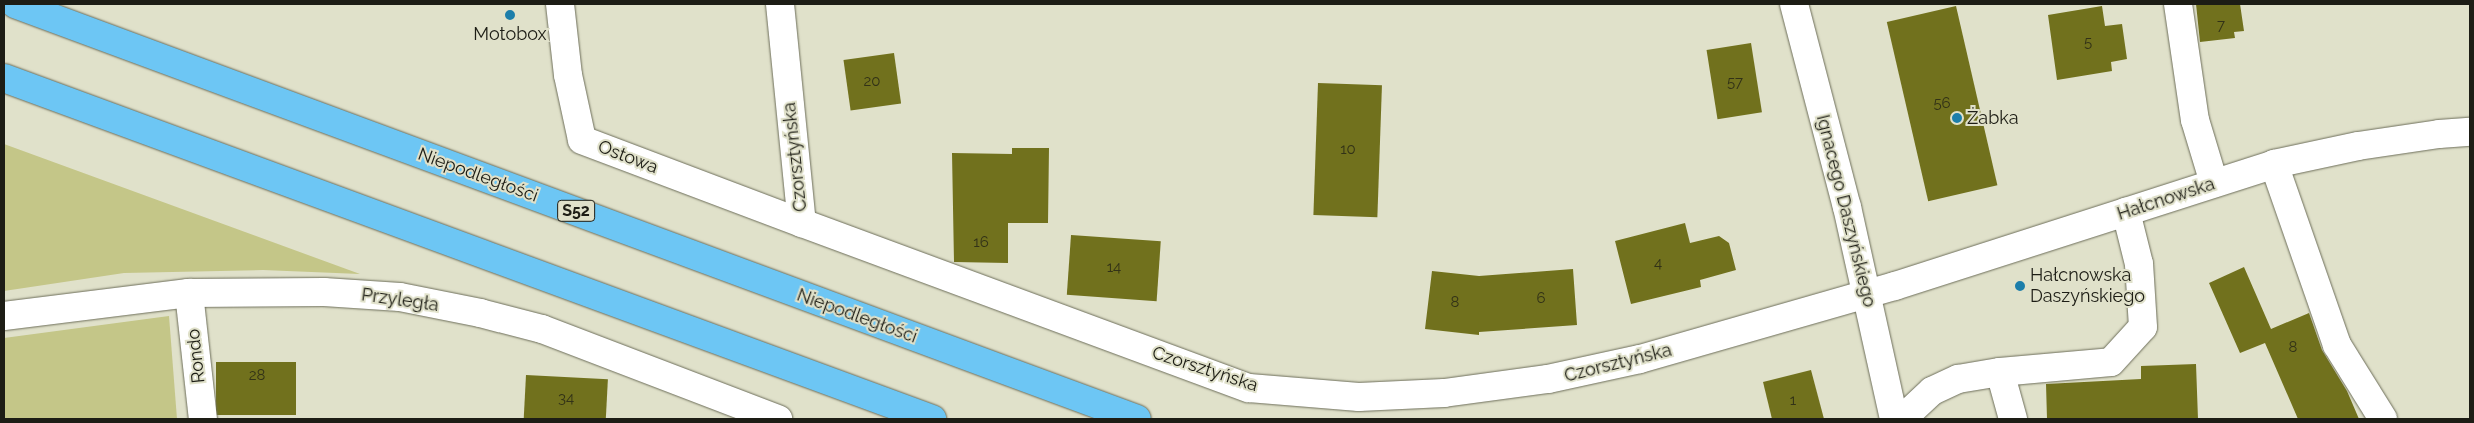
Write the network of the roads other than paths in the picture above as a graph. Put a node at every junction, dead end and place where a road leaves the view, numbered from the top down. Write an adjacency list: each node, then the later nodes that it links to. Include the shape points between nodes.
1 (15, 4): 19 (highway, Niepodległości / S52)
2 (560, 4): 11 (street, Ostowa, via 568,75 582,140)
3 (780, 4): 11 (street, Czorsztyńska)
4 (1794, 4): 13 (street, Ignacego Daszyńskiego)
5 (2178, 4): 9 (street, via 2195,120)
6 (4, 78): 18 (highway)
7 (2470, 132): 8 (street, Hałcnowska, via 2358,146)
8 (2274, 164): 9 (street, Hałcnowska); 23 (street, via 2337,345)
9 (2214, 183): 10 (street, Hałcnowska)
10 (2126, 212): 13 (street, Hałcnowska); 15 (street, via 2139,264 2143,327 2111,362)
11 (802, 223): 13 (street, Czorsztyńska, via 1249,388 1359,397 1444,394 1548,380 1640,359)
12 (189, 293): 14 (street, Przyległa); 16 (street, Rondo); 17 (street, Przyległa, via 324,292 400,297 480,313 551,332)
13 (1867, 294): 20 (street, Ignacego Daszyńskiego)
14 (4, 316)
15 (2000, 372): 21 (street, via 1958,380 1932,391); 22 (street)
16 (202, 419)
17 (778, 419)
18 (932, 419)
19 (1137, 419)
20 (1894, 419)
21 (1902, 419)
22 (2013, 419)
23 (2383, 419)

